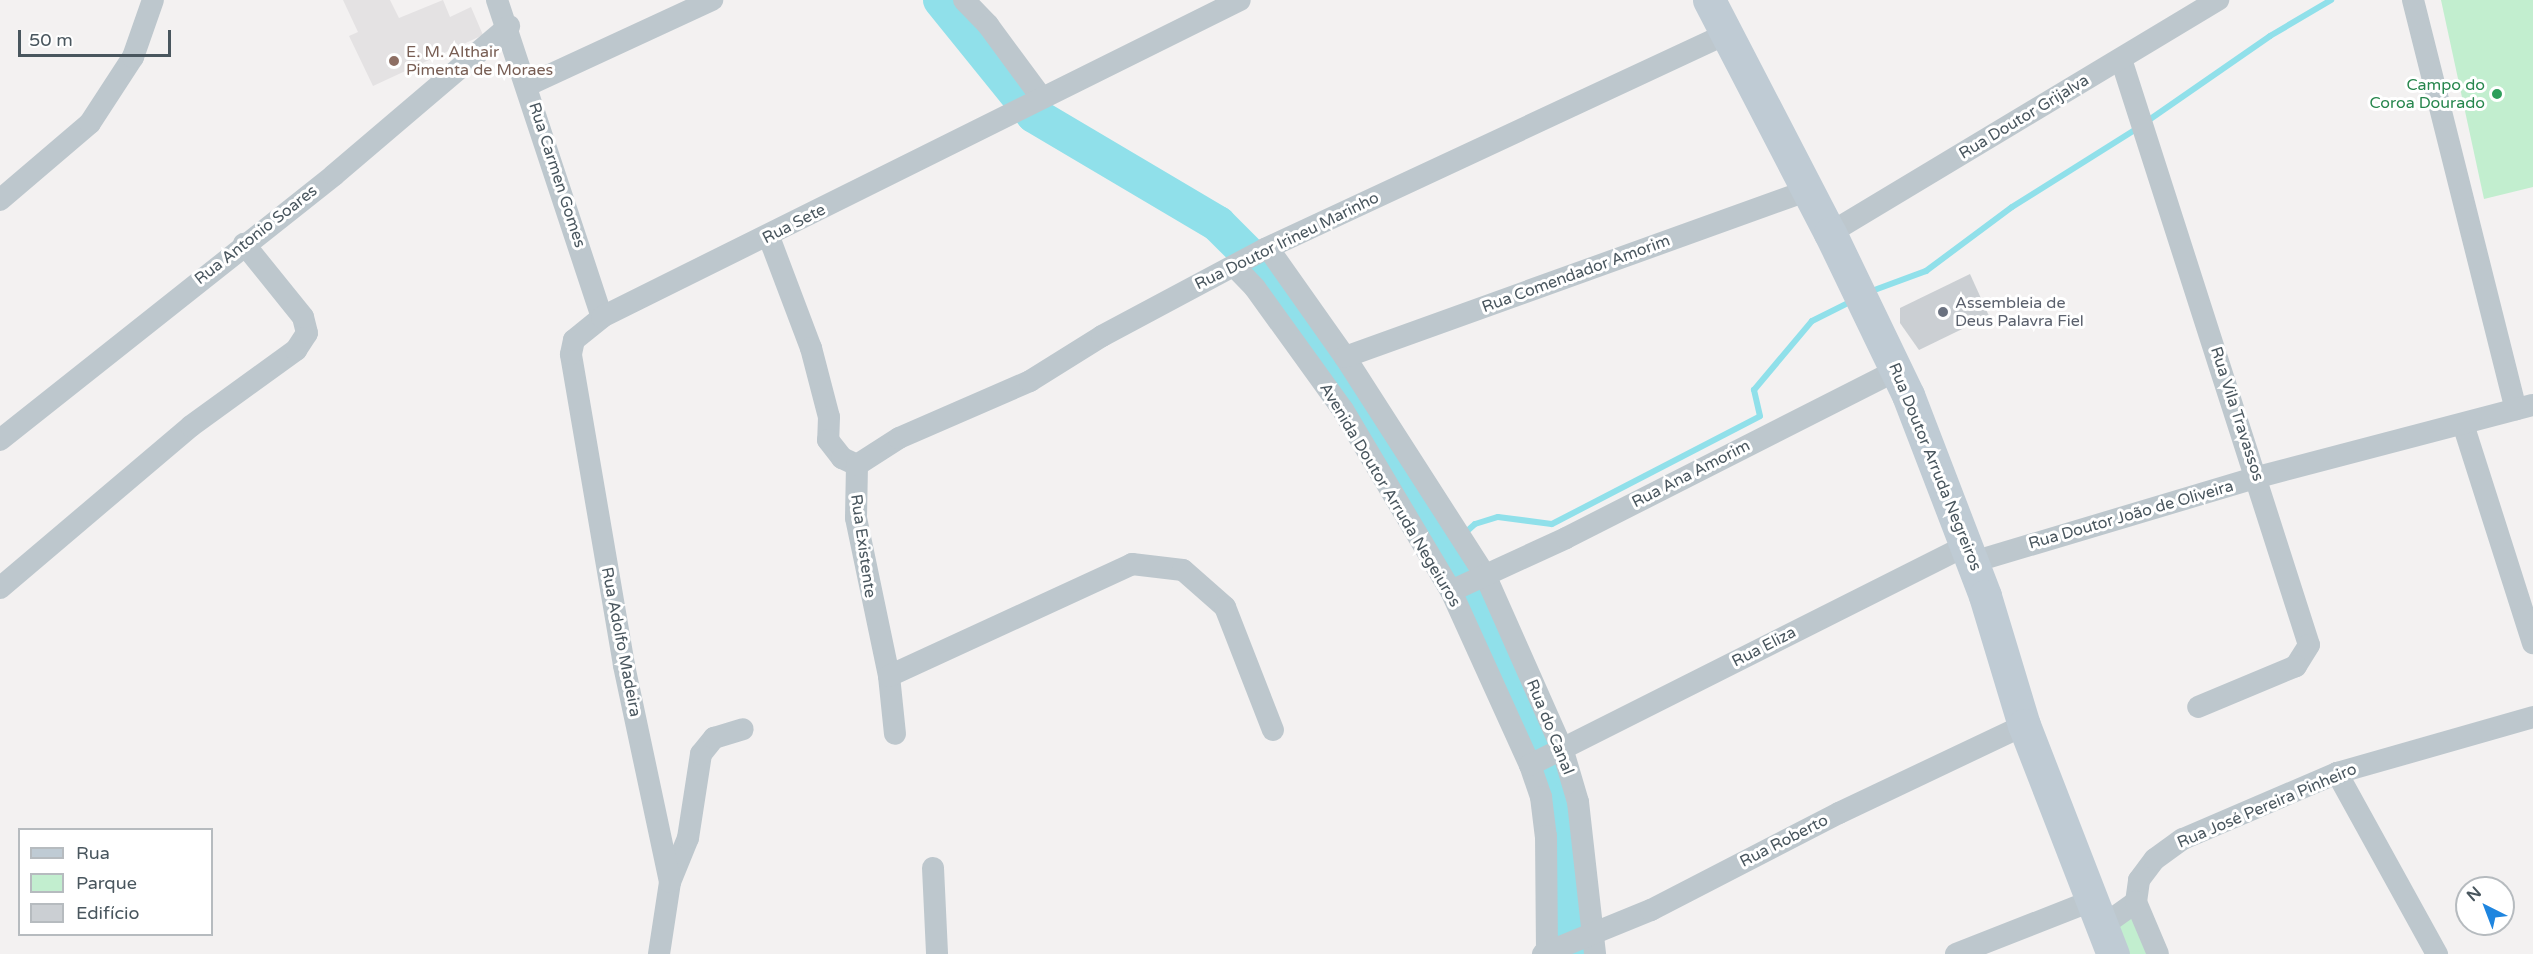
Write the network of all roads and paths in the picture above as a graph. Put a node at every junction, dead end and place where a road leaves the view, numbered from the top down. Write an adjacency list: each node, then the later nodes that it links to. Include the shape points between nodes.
1 (153, 0): 15 (street, via 133,57 90,123)
2 (497, 0): 9 (street, Rua Carmen Gomes)
3 (712, 0): 12 (street)
4 (964, 0): 13 (street, via 988,25)
5 (1240, 0): 13 (street)
6 (1709, 0): 10 (street, Rua Doutor Arruda Negreiros)
7 (2218, 0): 11 (street, Rua Doutor Grijalva)
8 (2413, 0): 25 (street)
9 (509, 26): 12 (street, Rua Carmen Gomes); 18 (street, Rua Antonio Soares, via 334,174)
10 (1726, 34): 14 (street, Rua Doutor Arruda Negreiros); 19 (street, Rua Doutor Irineu Marinho)
11 (2121, 59): 16 (street, Rua Doutor Grijalva); 29 (street, Rua Vila Travassos)
12 (528, 85): 21 (street, Rua Carmen Gomes)
13 (1038, 98): 17 (street, Rua Sete)
14 (1808, 190): 16 (street, Rua Doutor Arruda Negreiros); 23 (street, Rua Comendador Amorim)
15 (0, 200)
16 (1830, 233): 24 (street, Rua Doutor Arruda Negreiros)
17 (769, 237): 21 (street, Rua Sete); 28 (street, via 811,348 829,417 828,440 842,458)
18 (244, 244): 27 (street, Rua Antonio Soares); 33 (street, via 303,317 307,333 296,350 191,426)
19 (1267, 249): 20 (street, Rua Doutor Irineu Marinho); 23 (street, Avenida Doutor Arruda Negeiuros)
20 (1235, 265): 28 (street, Rua Doutor Irineu Marinho, via 1101,336 1030,381 899,438); 34 (street, Avenida Doutor Arruda Negeiuros, via 1343,410)
21 (602, 317): 22 (street, Rua Sete)
22 (582, 331): 47 (street, Rua Adolfo Madeira, via 574,340 571,354 624,665)
23 (1345, 357): 30 (street, Avenida Doutor Arruda Negeiuros)
24 (1897, 370): 31 (street, Rua Doutor Arruda Negreiros); 32 (street, Rua Ana Amorim)
25 (2525, 407): 26 (street, Rua Doutor João de Oliveira)
26 (2463, 424): 29 (street, Rua Doutor João de Oliveira); 35 (street)
27 (0, 440)
28 (857, 465): 36 (street, Rua Existente, via 855,518)
29 (2258, 477): 31 (street, Rua Doutor João de Oliveira); 37 (street, Rua Vila Travassos, via 2307,632 2307,654 2289,670)
30 (1468, 548): 32 (street, Rua do Canal)
31 (1970, 554): 39 (street, Rua Doutor Arruda Negreiros); 43 (street, Rua Eliza)
32 (1485, 577): 34 (street, Rua Ana Amorim); 43 (street, Rua do Canal)
33 (0, 588)
34 (1453, 590): 44 (street, Avenida Doutor Arruda Negeiuros)
35 (2533, 643)
36 (889, 676): 41 (street, via 1132,564 1183,570 1225,607); 42 (street, Rua Existente)
37 (2198, 707)
38 (2533, 717): 45 (street, Rua José Pereira Pinheiro)
39 (2024, 725): 49 (street, Rua Doutor Arruda Negreiros); 50 (street, Rua Roberto, via 1839,813)
40 (743, 729): 47 (street, via 714,738 701,754 688,838)
41 (1272, 730)
42 (895, 734)
43 (1562, 752): 44 (street, Rua Eliza); 50 (street, Rua do Canal, via 1578,802)
44 (1533, 764): 51 (street, Avenida Doutor Arruda Negeiuros, via 1546,836)
45 (2337, 772): 48 (street, Rua José Pereira Pinheiro, via 2183,839 2155,859 2139,880); 56 (street)
46 (933, 868): 53 (street)
47 (670, 882): 52 (street, Rua Adolfo Madeira)
48 (2136, 902): 49 (street); 55 (street)
49 (2102, 927): 54 (street)
50 (1593, 941): 51 (street, Rua Roberto)
51 (1549, 951)
52 (659, 954)
53 (937, 954)
54 (1956, 954)
55 (2158, 954)
56 (2437, 954)

